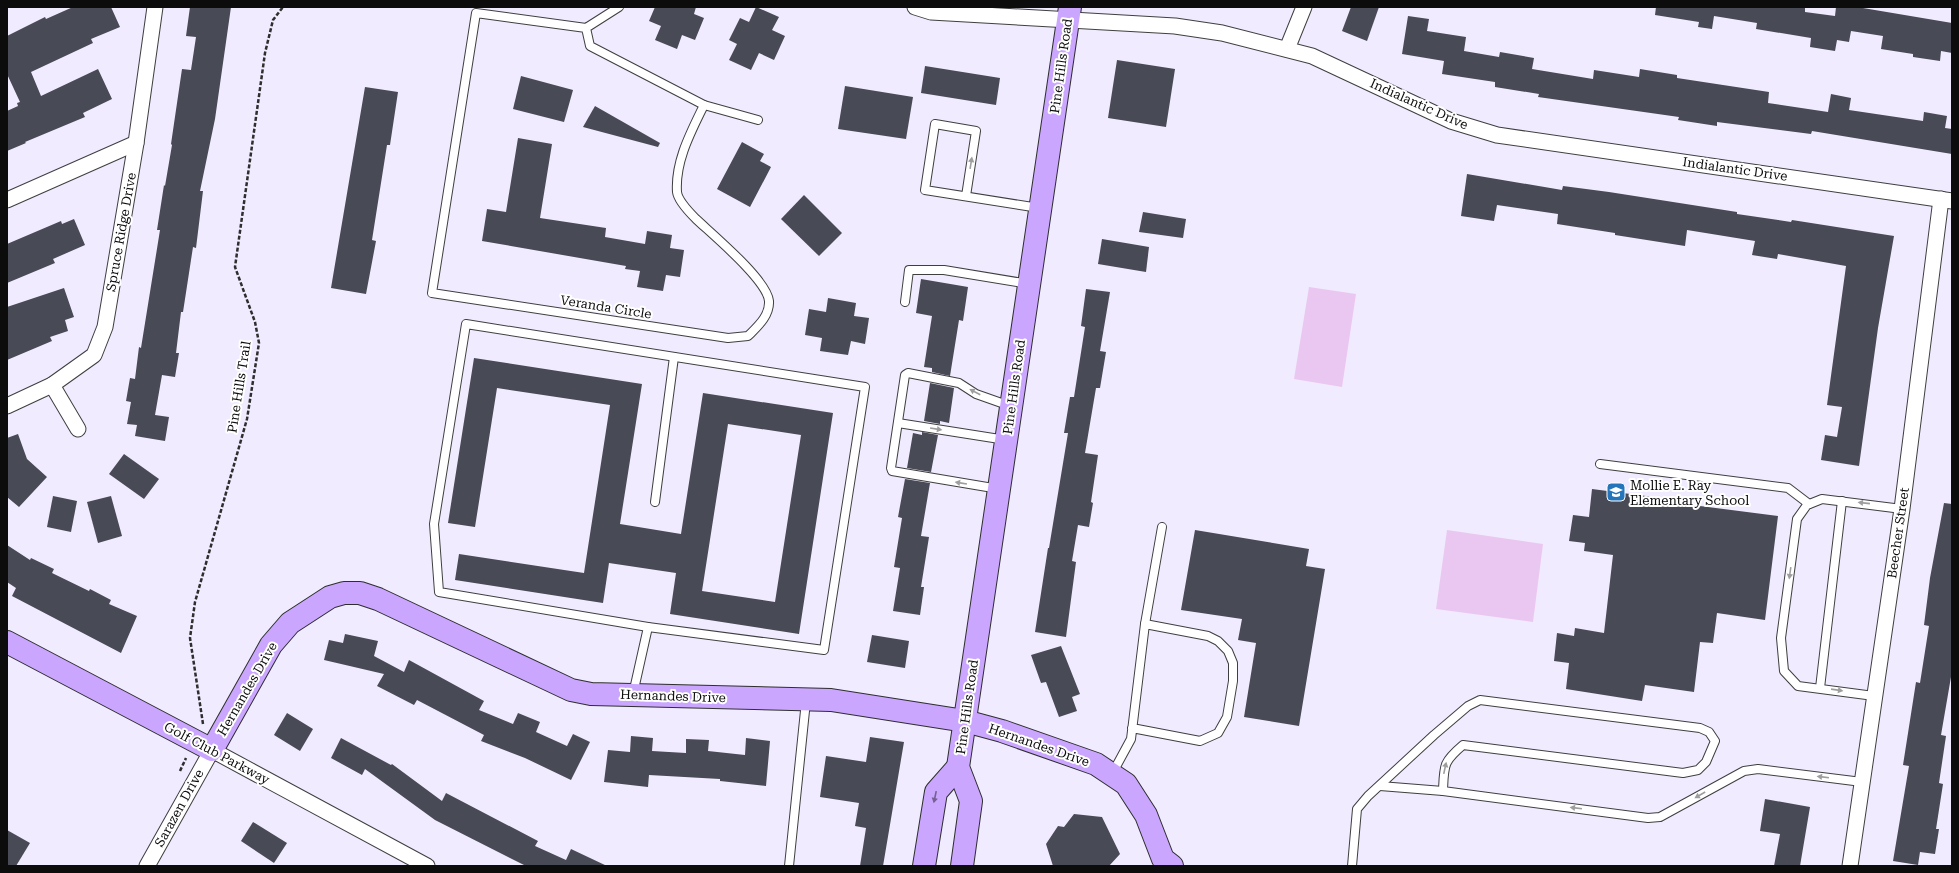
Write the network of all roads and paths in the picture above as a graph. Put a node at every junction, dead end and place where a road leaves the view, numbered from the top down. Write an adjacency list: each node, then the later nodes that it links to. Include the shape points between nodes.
1 (156, 7): 12 (street, Spruce Ridge Drive)
2 (284, 7): 41 (path, Pine Hills Trail, via 273,20 265,53 234,267 255,322 259,343 247,419 195,602 190,638)
3 (619, 7): 8 (lane)
4 (915, 7): 7 (street, Indialantic Drive, via 931,12)
5 (1304, 7): 9 (street)
6 (476, 10): 8 (lane, Veranda Circle); 10 (lane, Veranda Circle, via 432,293 728,338 748,336 763,322 768,301 759,280 688,210 677,194 684,147)
7 (1069, 13): 9 (street, Indialantic Drive, via 1203,29); 16 (street, Pine Hills Road)
8 (586, 28): 10 (lane, via 590,46)
9 (1287, 48): 15 (street, Indialantic Drive, via 1325,62 1451,121 1497,134)
10 (704, 105): 11 (lane)
11 (758, 120)
12 (136, 143): 14 (street); 20 (street, Spruce Ridge Drive, via 105,327 94,355)
13 (966, 196): 13 (lane, one-way to 13, via 976,131 935,124 925,190); 16 (lane)
14 (7, 200)
15 (1947, 200): 31 (street, Beecher Street)
16 (1040, 208): 17 (street, Pine Hills Road)
17 (1029, 284): 18 (lane, via 944,270 909,270); 22 (street, Pine Hills Road)
18 (905, 302)
19 (674, 357): 29 (lane); 34 (lane, via 866,387 824,650); 34 (lane, via 466,324 434,524 438,592)
20 (52, 385): 21 (street, Spruce Ridge Drive); 24 (street)
21 (7, 406)
22 (1011, 406): 23 (lane, one-way to 23, via 976,394 959,383 908,373 905,375); 25 (street, Pine Hills Road)
23 (898, 423): 25 (lane, one-way to 25); 27 (lane, one-way to 23, via 892,471)
24 (78, 429)
25 (1006, 440): 27 (street, Pine Hills Road)
26 (1600, 464): 30 (lane, via 1788,488)
27 (999, 489): 40 (street, Pine Hills Road)
28 (1842, 501): 30 (lane, via 1822,499); 31 (lane, one-way to 28); 36 (lane)
29 (655, 502)
30 (1809, 504): 36 (lane, one-way to 36, via 1797,519 1781,638 1784,671 1798,686)
31 (1902, 509): 38 (street, Beecher Street)
32 (1162, 527): 33 (lane)
33 (1145, 624): 42 (lane); 42 (lane, via 1208,636 1218,641 1228,651 1233,663 1233,681 1227,717 1218,733 1200,741)
34 (648, 627): 37 (lane)
35 (7, 642): 43 (street, Golf Club Parkway)
36 (1820, 688): 38 (lane, one-way to 38)
37 (633, 694): 39 (street, Hernandes Drive); 43 (street, Hernandes Drive, via 591,694 571,690 378,599 360,593 344,593 330,597 290,623 271,645)
38 (1874, 696): 46 (street, Beecher Street)
39 (806, 700): 40 (street, Hernandes Drive, via 831,700); 51 (lane)
40 (965, 721): 44 (street, Pine Hills Road); 45 (street, Hernandes Drive, via 1002,731 1096,764)
41 (203, 724)
42 (1132, 728): 45 (lane, via 1131,739)
43 (212, 750): 49 (street, Sarazen Drive); 50 (street, Golf Club Parkway)
44 (958, 767): 52 (street, Pine Hills Road, one-way to 52, via 936,792); 53 (street, Pine Hills Road, via 971,801)
45 (1111, 775): 54 (street, Hernandes Drive, via 1126,784 1146,815 1163,859)
46 (1862, 782): 48 (lane, one-way to 48, via 1758,769 1744,771 1660,817 1648,818); 56 (street, Beecher Street)
47 (1380, 786): 48 (lane); 48 (lane, one-way to 47, via 1446,762 1463,745 1683,773 1698,770 1706,762 1715,741 1710,732 1700,728 1480,700 1468,706); 55 (lane, via 1357,809)
48 (1443, 791)
49 (147, 866)
50 (427, 866)
51 (789, 866)
52 (924, 866)
53 (962, 866)
54 (1172, 866)
55 (1352, 866)
56 (1850, 866)

